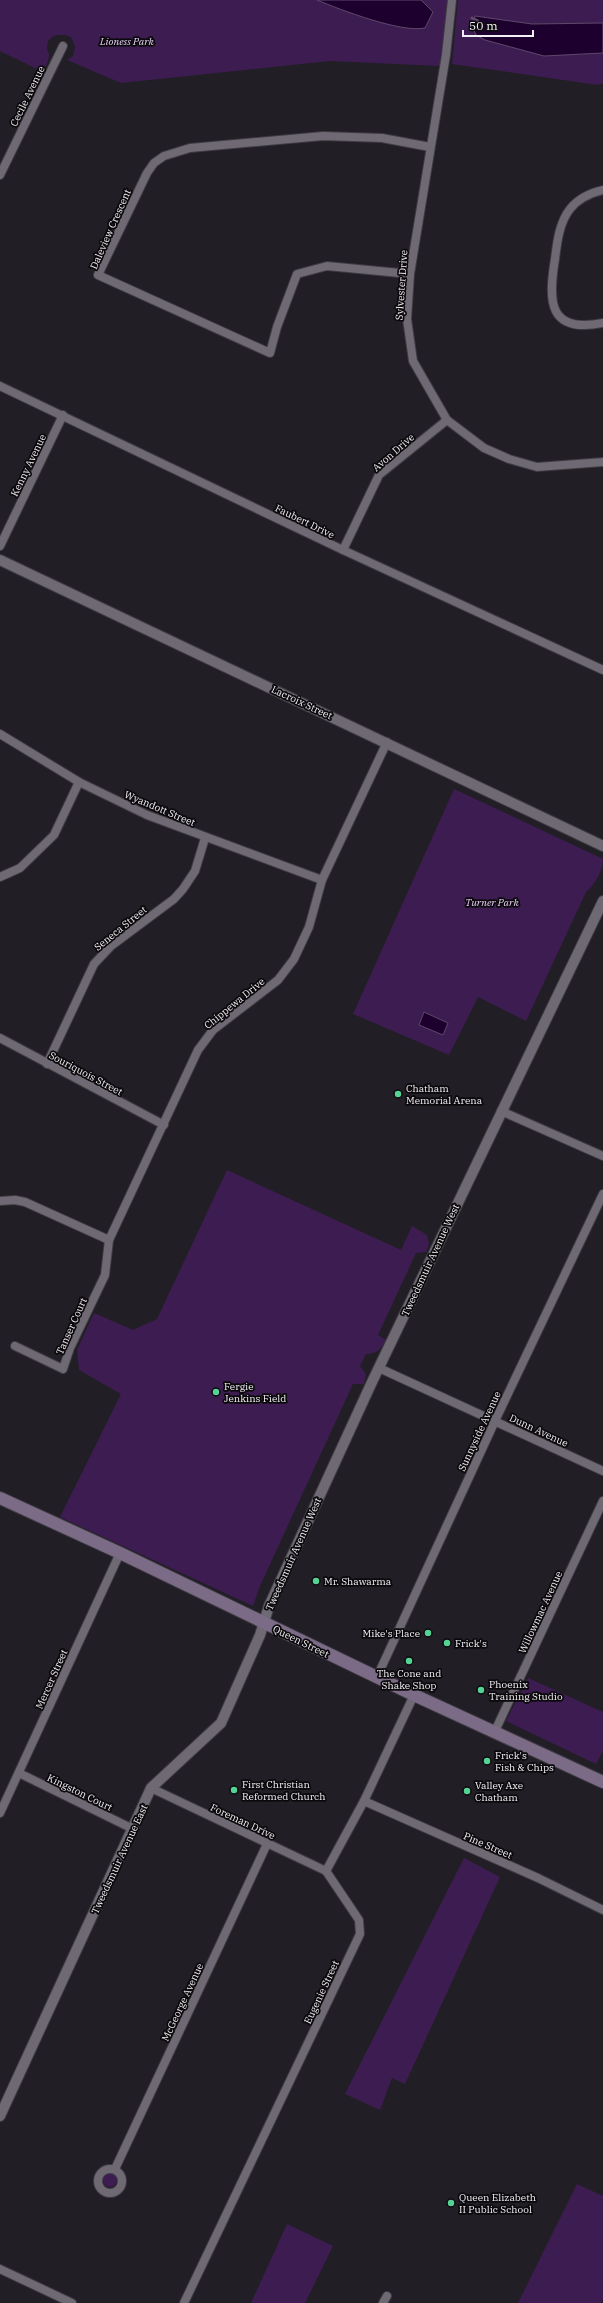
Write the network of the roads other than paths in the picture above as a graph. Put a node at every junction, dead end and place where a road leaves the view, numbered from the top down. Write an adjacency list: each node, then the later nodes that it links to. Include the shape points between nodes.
1 (452, 0): 3 (street, Sylvester Drive, via 447,49)
2 (63, 46): 4 (street, Cecile Avenue)
3 (430, 147): 6 (street, Sylvester Drive); 6 (street, Daleview Crescent, via 382,138 323,136 177,150 154,163 147,173 98,275 270,353 276,327 297,274 327,266)
4 (0, 176)
5 (603, 190): 7 (street, via 580,199 565,216 557,248 551,293 555,309 565,321 585,327)
6 (410, 274): 10 (street, Sylvester Drive, via 407,319 413,361)
7 (603, 323)
8 (0, 386): 9 (street, Faubert Drive)
9 (63, 416): 12 (street, Kenny Avenue); 13 (street, Faubert Drive)
10 (447, 420): 11 (street, Sylvester Drive, via 484,448 537,468); 13 (street, Avon Drive, via 379,475)
11 (603, 462)
12 (0, 546)
13 (343, 550): 15 (street, Faubert Drive)
14 (0, 560): 17 (street, Lacroix Street)
15 (603, 670)
16 (0, 734): 18 (street, Wyandott Street)
17 (387, 742): 20 (street, Lacroix Street); 22 (street, Chippewa Drive)
18 (79, 782): 19 (street, Wyandott Street, via 147,816); 21 (street, via 54,835 20,868)
19 (205, 838): 22 (street, Wyandott Street); 25 (street, Seneca Street, via 195,871 183,889 174,899 111,946 94,964)
20 (603, 846)
21 (0, 878)
22 (322, 880): 27 (street, Chippewa Drive, via 309,927 294,959 278,980 214,1030 205,1040)
23 (603, 901): 26 (street, Tweedsmuir Avenue West)
24 (0, 1038): 25 (street, Souriquois Street)
25 (47, 1064): 27 (street, Souriquois Street)
26 (501, 1111): 28 (street); 33 (street, Tweedsmuir Avenue West)
27 (164, 1125): 31 (street, Chippewa Drive)
28 (603, 1156)
29 (603, 1194): 34 (street, Sunnyside Avenue)
30 (0, 1201): 31 (street, via 25,1202)
31 (109, 1240): 32 (street, Tanser Court, via 105,1275 70,1348 63,1369)
32 (15, 1346)
33 (379, 1368): 34 (street, Dunn Avenue); 39 (street, Tweedsmuir Avenue West)
34 (495, 1421): 35 (street, Dunn Avenue); 40 (street, Sunnyside Avenue)
35 (603, 1471)
36 (0, 1498): 38 (main road, Queen Street)
37 (603, 1501): 42 (street, Willowmac Avenue)
38 (120, 1553): 39 (main road, Queen Street); 43 (street, Mercer Street)
39 (263, 1622): 40 (main road, Queen Street); 45 (street, Tweedsmuir Avenue East, via 260,1635 221,1723)
40 (377, 1677): 41 (main road, Queen Street)
41 (414, 1696): 42 (main road, Queen Street); 46 (street)
42 (495, 1731): 44 (main road, Queen Street)
43 (19, 1773): 47 (street, Mercer Street); 48 (street, Kingston Court)
44 (603, 1782)
45 (151, 1788): 48 (street, Tweedsmuir Avenue East); 49 (street, Foreman Drive)
46 (364, 1801): 50 (street); 51 (street, Pine Street, via 538,1878)
47 (0, 1813)
48 (133, 1829): 52 (street, Tweedsmuir Avenue East)
49 (267, 1844): 50 (street, Foreman Drive); 53 (street, McGeorge Avenue)
50 (326, 1871): 56 (street, Eugenie Street, via 357,1916 360,1934)
51 (603, 1910)
52 (0, 2116)
53 (115, 2169)
54 (0, 2269): 55 (street)
55 (72, 2303)
56 (184, 2303)

